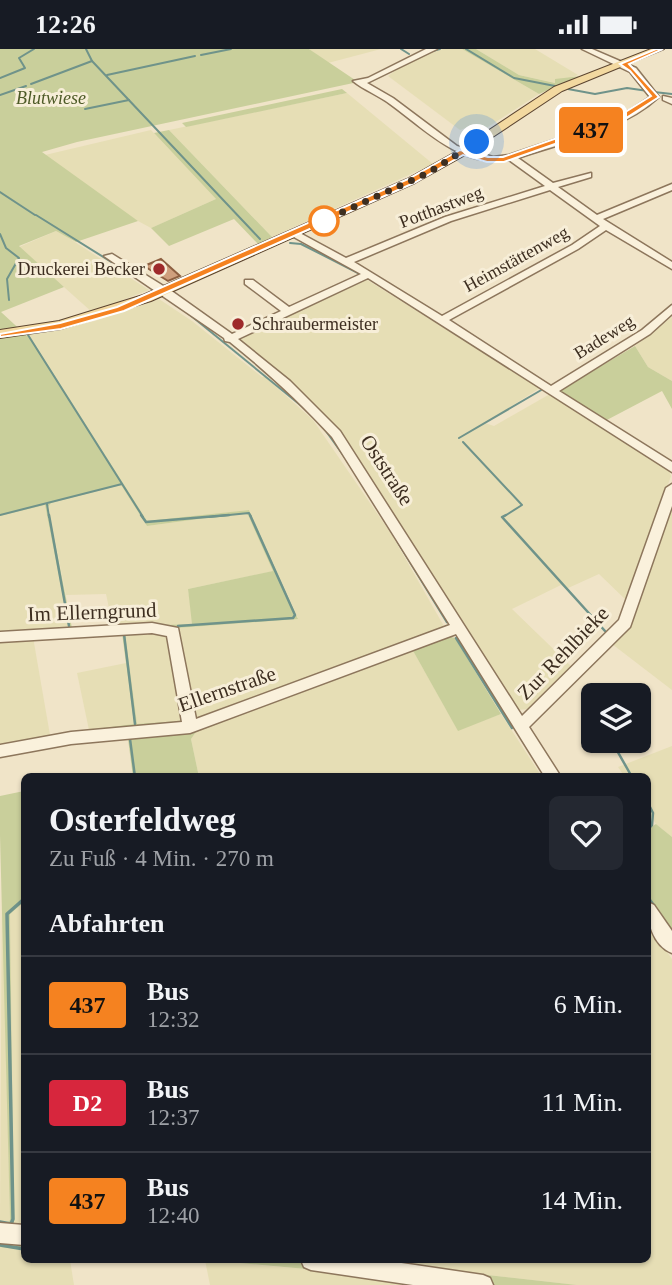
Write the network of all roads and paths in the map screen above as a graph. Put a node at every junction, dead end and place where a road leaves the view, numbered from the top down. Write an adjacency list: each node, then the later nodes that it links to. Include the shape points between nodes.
1 (433, 49): 7 (street, via 414,55 385,75 359,82)
2 (586, 49): 4 (street)
3 (659, 49): 4 (main road)
4 (624, 64): 5 (street); 7 (main road, via 558,89)
5 (654, 94): 6 (street); 8 (street, via 620,119)
6 (670, 99)
7 (463, 152): 8 (street, via 487,160); 13 (main road)
8 (511, 157): 10 (street)
9 (588, 175): 10 (street, Potthastweg)
10 (550, 186): 12 (street); 15 (street, Potthastweg, via 448,219)
11 (672, 187): 12 (street, Heimstättenweg)
12 (601, 223): 16 (street); 22 (street, Heimstättenweg, via 575,247)
13 (295, 234): 15 (street); 19 (main road)
14 (109, 256): 19 (street, Oststraße)
15 (345, 262): 17 (street)
16 (672, 266)
17 (369, 274): 21 (street); 22 (street)
18 (248, 282): 21 (street)
19 (165, 290): 23 (main road, via 83,320); 24 (street, Oststraße)
20 (672, 308): 25 (street, Badeweg, via 646,332)
21 (288, 311): 24 (street)
22 (442, 320): 25 (street)
23 (0, 334)
24 (229, 339): 28 (street, Oststraße, via 301,398 336,435)
25 (552, 390): 26 (street)
26 (672, 468)
27 (672, 488): 31 (street, Zur Rehlbieke, via 625,623)
28 (458, 628): 30 (street, Ellernstraße); 31 (street, Oststraße)
29 (0, 637): 30 (street, Im Ellerngrund, via 152,628 173,632)
30 (190, 727): 32 (street, Ellernstraße, via 71,738)
31 (520, 727): 33 (street, Oststraße)
32 (0, 751)
33 (550, 773)
34 (651, 914): 35 (street)
35 (672, 945)
36 (0, 1233): 37 (street)
37 (21, 1235)
38 (332, 1263): 39 (street)
39 (483, 1285)

